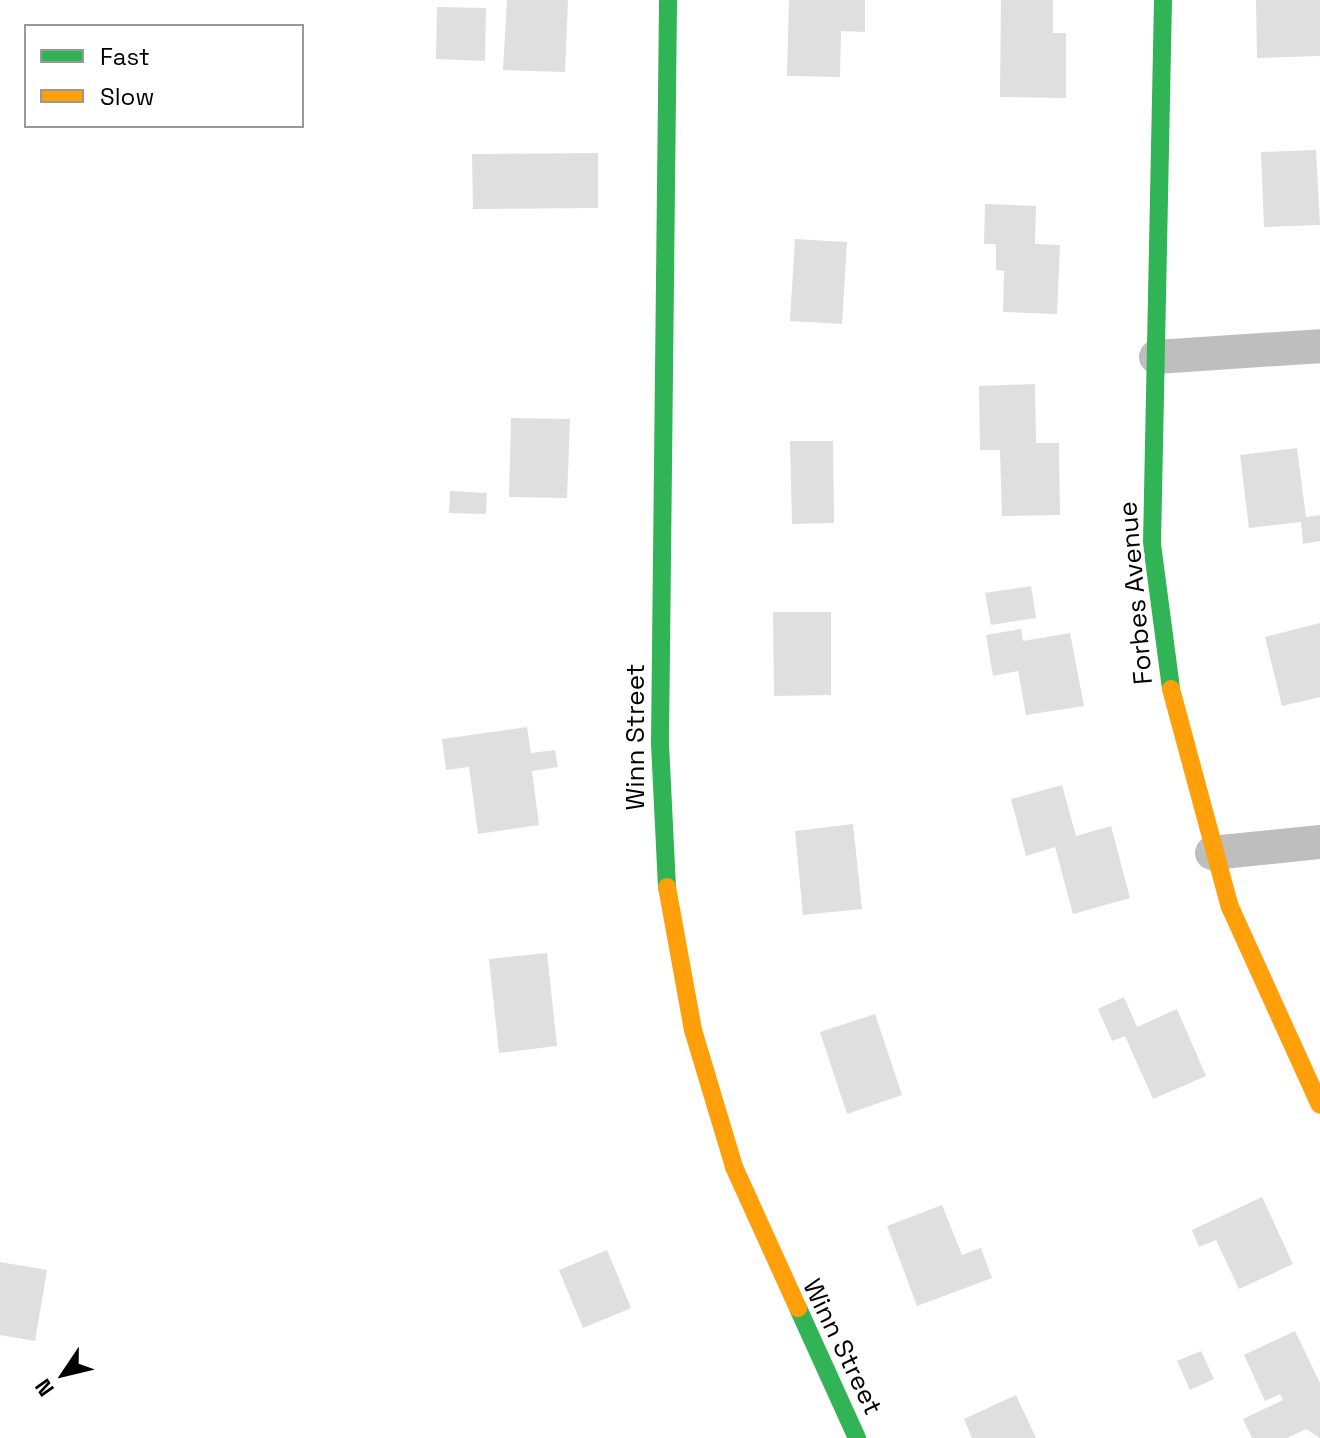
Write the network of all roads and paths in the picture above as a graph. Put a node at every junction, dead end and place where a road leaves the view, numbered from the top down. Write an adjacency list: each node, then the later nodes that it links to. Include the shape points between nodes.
1 (668, 0): 8 (main road, Winn Street, via 660,742 667,898 693,1030 734,1167)
2 (1163, 0): 4 (main road, Forbes Avenue)
3 (1320, 346): 4 (street)
4 (1156, 357): 6 (main road, Forbes Avenue, via 1152,544 1160,630)
5 (1320, 842): 6 (street)
6 (1212, 853): 7 (main road, Forbes Avenue, via 1245,945)
7 (1320, 1105)
8 (857, 1438)

